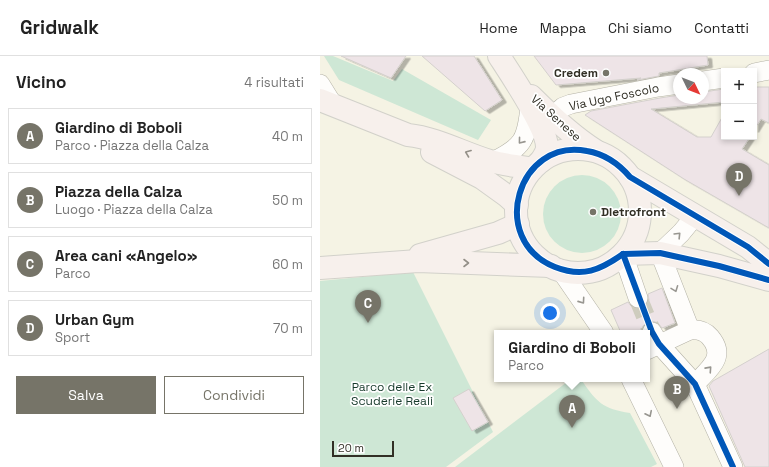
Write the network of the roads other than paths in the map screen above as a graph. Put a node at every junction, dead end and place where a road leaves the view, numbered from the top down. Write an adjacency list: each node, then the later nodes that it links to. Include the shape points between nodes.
1 (499, 56): 5 (main road, Via Senese)
2 (769, 70): 3 (street)
3 (757, 72)
4 (721, 78): 6 (street)
5 (515, 80): 10 (main road, Via Senese); 11 (main road, Via Senese)
6 (709, 80)
7 (320, 84): 9 (street)
8 (673, 85): 11 (street, Via Ugo Foscolo, via 571,104 563,107)
9 (327, 103): 12 (main road)
10 (530, 106): 14 (street, one-way to 14, via 525,136 512,150); 15 (main road, Via Senese, via 546,141 546,152)
11 (552, 117): 13 (main road, Via Senese)
12 (408, 135): 14 (main road, one-way to 12, via 439,142); 17 (main road, via 434,153 493,186)
13 (598, 153): 15 (main road, via 577,149 562,150); 16 (main road, via 616,163)
14 (492, 162): 15 (main road)
15 (537, 165): 17 (main road, via 523,183)
16 (630, 177): 18 (main road); 20 (main road, via 636,190 640,211 635,236)
17 (517, 214): 21 (main road, via 498,233); 23 (main road, via 521,234 528,246 537,257)
18 (694, 216): 19 (street, one-way to 18); 22 (main road, via 748,246)
19 (660, 253): 20 (main road); 25 (main road); 28 (street, one-way to 28)
20 (623, 254): 23 (main road, via 594,270 579,273); 26 (street)
21 (399, 261): 23 (main road, one-way to 23); 24 (main road)
22 (769, 264)
23 (556, 267): 27 (street, one-way to 27)
24 (320, 268)
25 (769, 280)
26 (638, 298)
27 (602, 330)
28 (690, 330): 29 (street); 31 (street, one-way to 28, via 714,364 718,351 706,334)
29 (653, 342): 31 (street)
30 (632, 382): 32 (street, one-way to 32)
31 (695, 384): 33 (street)
32 (674, 467)
33 (733, 467)

